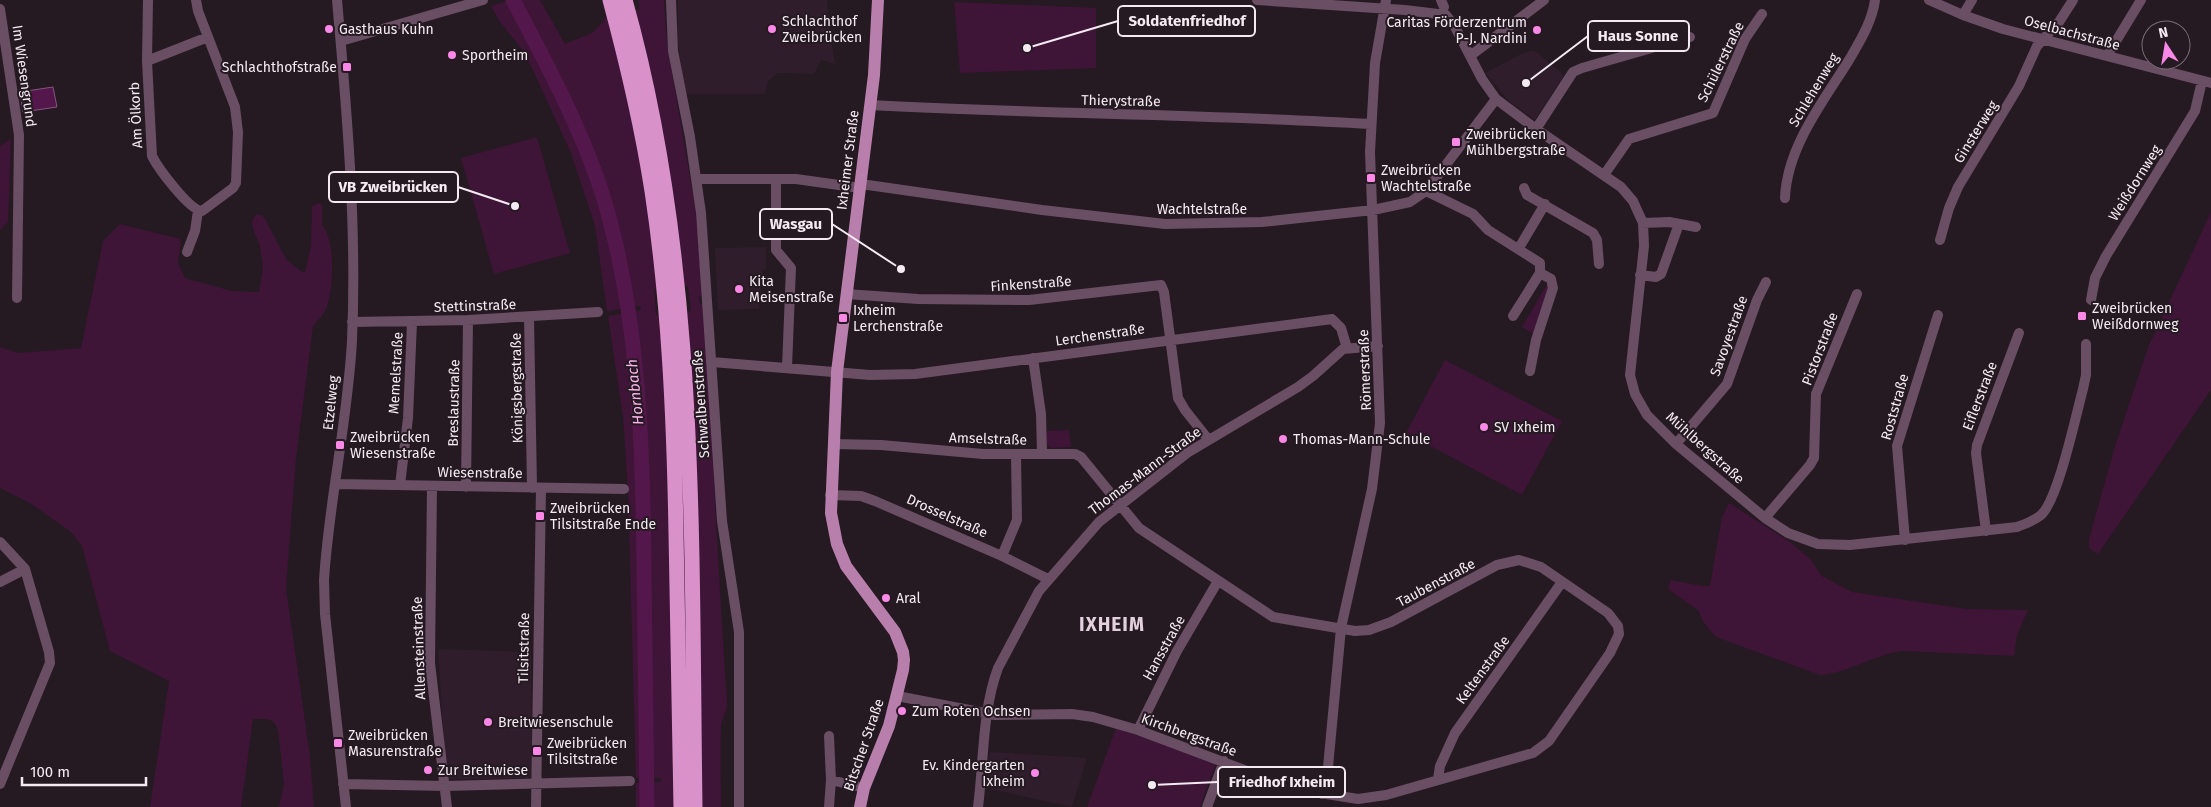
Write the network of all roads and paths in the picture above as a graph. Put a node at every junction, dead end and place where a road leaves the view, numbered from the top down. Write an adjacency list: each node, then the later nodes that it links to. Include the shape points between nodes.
1 (148, 0): 26 (street, Am Ölkorb)
2 (196, 0): 20 (street)
3 (337, 0): 23 (street, Etzelweg)
4 (610, 0): 17 (highway)
5 (671, 0): 34 (street, Schwalbenstraße, via 673,51)
6 (878, 0): 29 (main road, Ixheimer Straße)
7 (1257, 0): 15 (street)
8 (1544, 0): 24 (street)
9 (1875, 0): 38 (street, Schlehenweg, via 1864,34 1801,138 1791,164)
10 (1929, 0): 19 (street, Oselbachstraße)
11 (1972, 0): 19 (street)
12 (2073, 0): 22 (street, via 2059,22)
13 (2140, 0): 25 (street)
14 (478, 1): 23 (street)
15 (1385, 4): 24 (street, Mühlbergstraße, via 1446,15); 30 (street, Römerstraße, via 1375,63)
16 (0, 9): 54 (street, Im Wiesengrund, via 19,135)
17 (623, 9): 57 (highway)
18 (1762, 14): 32 (street, Schülerstraße, via 1746,39 1713,113 1629,139)
19 (1963, 15): 22 (street, Oselbachstraße)
20 (208, 37): 26 (street); 41 (street, via 235,107 237,176 233,188 208,208)
21 (1690, 37): 31 (street, via 1574,72)
22 (2041, 40): 25 (street, Oselbachstraße); 45 (street, Ginsterweg, via 2020,86 1954,195)
23 (341, 41): 62 (street, Etzelweg, via 351,209)
24 (1470, 56): 28 (street, Mühlbergstraße)
25 (2107, 56): 27 (street, Oselbachstraße)
26 (147, 60): 41 (street, Am Ölkorb, via 152,156)
27 (2206, 82): 55 (street, Weißdornweg, via 2195,111 2106,256)
28 (1496, 99): 31 (street, Mühlbergstraße); 37 (street, Wachtelstraße)
29 (870, 105): 30 (street, Thierystraße); 35 (main road, Ixheimer Straße)
30 (1371, 124): 40 (street, Römerstraße)
31 (1536, 129): 32 (street, Mühlbergstraße)
32 (1604, 175): 42 (street, Mühlbergstraße, via 1633,201)
33 (776, 179): 34 (street, Wachtelstraße); 35 (street, Wachtelstraße); 71 (street, via 776,250 790,268)
34 (697, 180): 70 (street, Schwalbenstraße)
35 (860, 186): 40 (street, Wachtelstraße, via 1165,224 1262,222); 52 (main road, Ixheimer Straße)
36 (1524, 188): 39 (street, via 1528,195)
37 (1426, 191): 40 (street, Wachtelstraße, via 1410,202); 46 (street, via 1473,214 1488,230)
38 (1784, 198)
39 (1545, 204): 46 (street); 48 (street, via 1593,233 1597,240)
40 (1373, 210): 67 (street, Römerstraße)
41 (198, 211): 47 (street, via 195,232)
42 (1642, 223): 43 (street); 50 (street, Mühlbergstraße, via 1644,246)
43 (1678, 224): 44 (street); 50 (street, via 1661,274 1656,277)
44 (1696, 227)
45 (1940, 240)
46 (1519, 248): 49 (street, via 1540,263)
47 (186, 252)
48 (1599, 264)
49 (1540, 273): 59 (street); 73 (street, via 1551,279 1553,288 1536,340)
50 (1640, 275): 76 (street, Mühlbergstraße, via 1630,364 1632,385 1647,415)
51 (1766, 282): 76 (street, Savoyestraße, via 1727,384)
52 (846, 294): 65 (street, Finkenstraße, via 918,299 1029,300 1158,284 1164,292); 72 (main road, Ixheimer Straße)
53 (1857, 294): 87 (street, Pistorstraße, via 1816,394 1814,458)
54 (17, 298)
55 (2091, 300)
56 (598, 312): 60 (street, Stettinstraße)
57 (673, 313): 116 (highway); 117 (highway, via 689,470)
58 (1938, 315): 89 (street, Roststraße, via 1897,446)
59 (1513, 316)
60 (529, 317): 61 (street, Stettinstraße); 83 (street, Königsbergstraße)
61 (468, 320): 63 (street, Stettinstraße); 82 (street, Breslaustraße)
62 (352, 322): 63 (street, Stettinstraße); 79 (street, Etzelweg)
63 (412, 322): 80 (street, Memelstraße, via 408,418)
64 (2019, 333): 88 (street, Eiflerstraße, via 1976,445)
65 (1171, 340): 68 (street, Lerchenstraße, via 1332,319 1341,328); 69 (street, Lerchenstraße); 74 (street, via 1178,398)
66 (2086, 344): 88 (street, Mühlbergstraße, via 2083,389 2056,486 2047,506 2041,515 2028,523)
67 (1378, 346): 68 (street); 97 (street, Römerstraße, via 1380,399 1372,490)
68 (1347, 348): 74 (street, Thomas-Mann-Straße, via 1274,403)
69 (1033, 358): 72 (street, Lerchenstraße, via 891,376); 77 (street, via 1041,414)
70 (712, 362): 71 (street, Lerchenstraße); 118 (street, Schwalbenstraße, via 722,522 739,632)
71 (787, 367): 72 (street, Lerchenstraße)
72 (837, 372): 75 (main road, Ixheimer Straße)
73 (1530, 372)
74 (1208, 439): 86 (street, Thomas-Mann-Straße)
75 (833, 444): 78 (street, Amselstraße); 85 (main road, Bitscher Straße)
76 (1676, 444): 87 (street, Mühlbergstraße)
77 (1042, 453): 78 (street, Amselstraße); 86 (street, Amselstraße, via 1067,453 1081,457)
78 (1016, 454): 91 (street, via 1017,520)
79 (336, 484): 80 (street, Wiesenstraße); 109 (street, Etzelweg, via 324,580)
80 (400, 485): 81 (street, Wiesenstraße)
81 (432, 486): 82 (street, Wiesenstraße); 110 (street, Allensteinstraße, via 430,663)
82 (466, 487): 83 (street, Wiesenstraße)
83 (537, 488): 84 (street, Wiesenstraße); 107 (street, Tilsitstraße)
84 (624, 489)
85 (830, 495): 91 (street, Drosselstraße, via 860,496 875,501); 98 (main road, Bitscher Straße, via 832,524 841,555 852,576 895,632 903,652)
86 (1118, 505): 93 (street, Thomas-Mann-Straße, via 1083,538); 94 (street, Taubenstraße, via 1139,528)
87 (1765, 518): 89 (street, Mühlbergstraße, via 1800,539 1825,545)
88 (1986, 531): 89 (street, Mühlbergstraße)
89 (1905, 540)
90 (0, 542): 92 (street)
91 (1002, 556): 93 (street, Drosselstraße)
92 (25, 569): 95 (street); 108 (street, via 50,663)
93 (1048, 579): 99 (street, Thomas-Mann-Straße, via 1029,606 998,668)
94 (1218, 581): 97 (street, Taubenstraße, via 1273,617); 100 (street, Hansstraße, via 1177,651)
95 (0, 582)
96 (1562, 582): 97 (street, Taubenstraße, via 1535,564 1510,561 1383,626 1363,631); 102 (street, Taubenstraße, via 1608,613 1618,626 1619,634 1616,644 1548,741); 104 (street, Keltenstraße, via 1455,733 1440,766)
97 (1340, 628): 112 (street, Römerstraße, via 1327,778)
98 (897, 696): 99 (street, Kirchbergstraße); 111 (main road, Bitscher Straße, via 889,726)
99 (987, 714): 100 (street, Kirchbergstraße, via 1083,715); 121 (street, Thomas-Mann-Straße)
100 (1138, 730): 103 (street, Kirchbergstraße)
101 (829, 736): 106 (street)
102 (1525, 756): 104 (street, Kirchbergstraße)
103 (1224, 762): 112 (street, Kirchbergstraße, via 1288,786); 122 (street)
104 (1438, 779): 112 (street, Kirchbergstraße, via 1372,798)
105 (630, 780): 107 (street)
106 (831, 780): 111 (street); 119 (street)
107 (536, 783): 110 (street); 115 (street, Tilsitstraße)
108 (0, 784)
109 (343, 784): 110 (street); 113 (street, Etzelweg)
110 (446, 786): 114 (street, Allensteinstraße)
111 (864, 788): 120 (main road, Bitscher Straße)
112 (1322, 794)
113 (346, 807)
114 (447, 807)
115 (536, 807)
116 (681, 807)
117 (695, 807)
118 (739, 807)
119 (829, 807)
120 (860, 807)
121 (978, 807)
122 (1207, 807)

